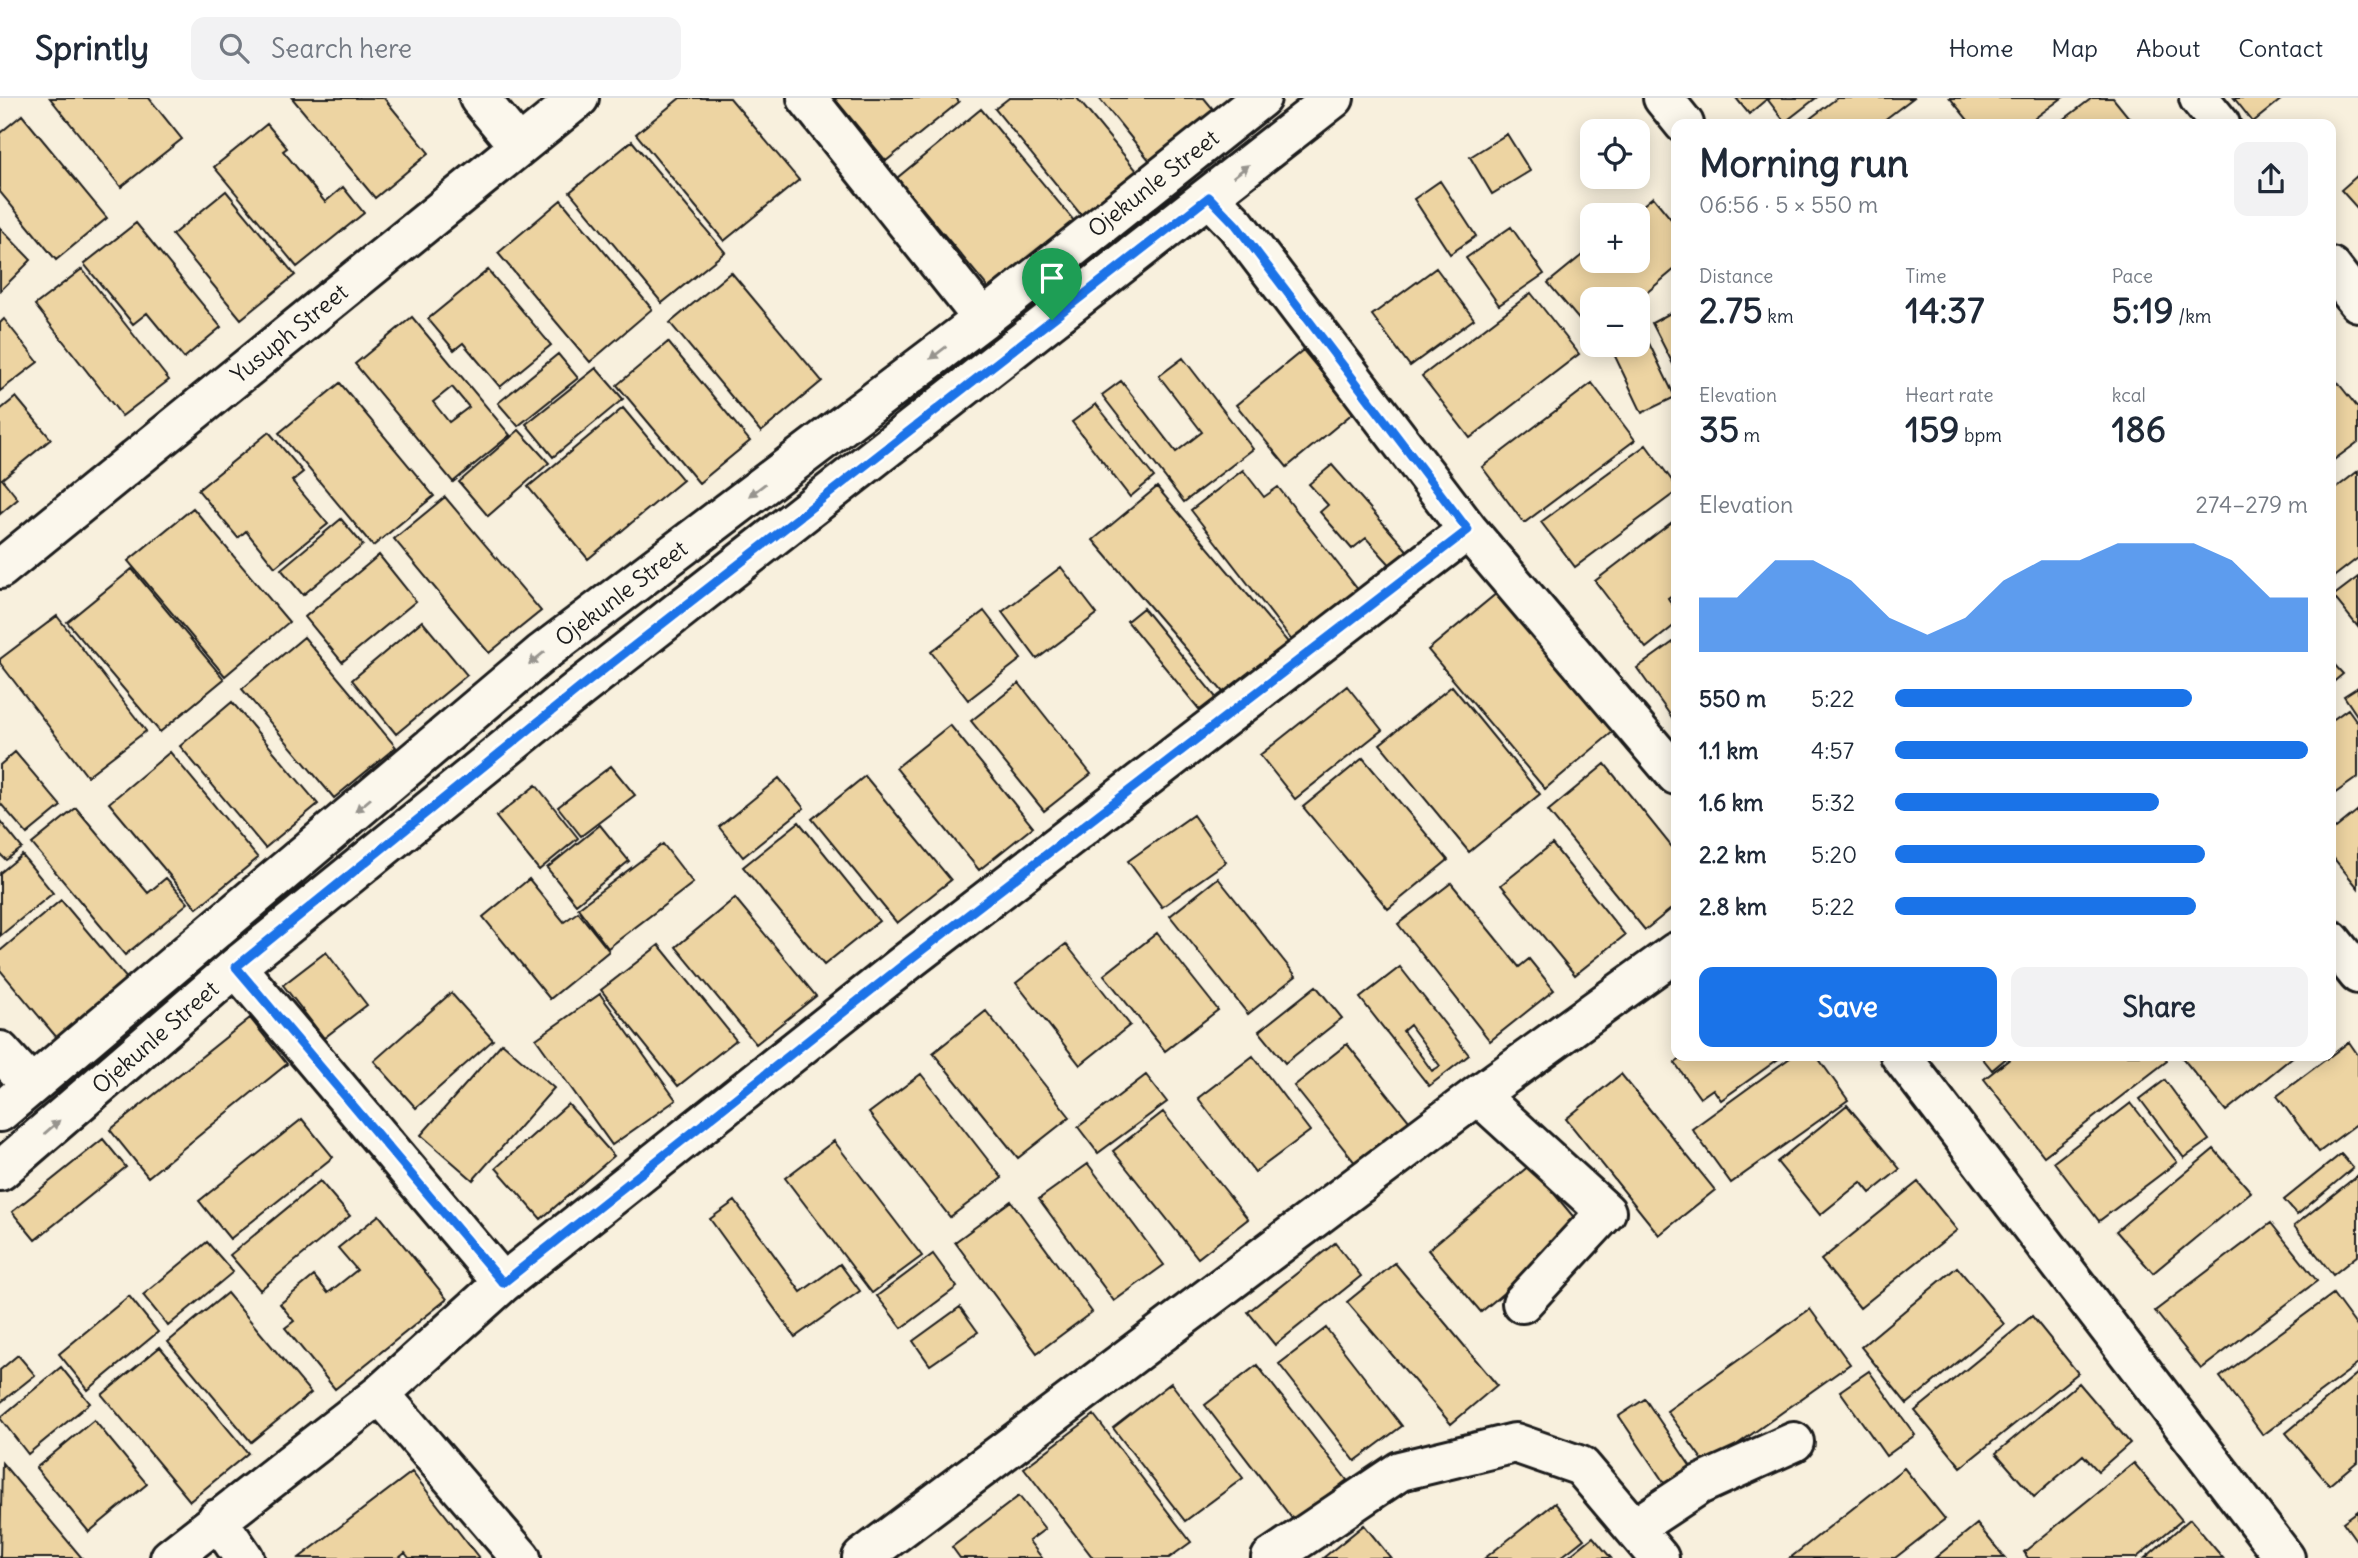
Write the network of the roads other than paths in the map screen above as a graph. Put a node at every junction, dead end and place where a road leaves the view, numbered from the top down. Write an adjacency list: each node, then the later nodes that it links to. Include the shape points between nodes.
1 (479, 98): 10 (street)
2 (579, 98): 10 (street, Yusuph Street)
3 (807, 98): 14 (street)
4 (1261, 98): 14 (street, Ojekunle Street)
5 (1334, 98): 11 (street, Ojekunle Street, one-way to 5)
6 (1663, 98): 8 (street)
7 (2199, 98): 9 (street)
8 (1680, 119)
9 (2216, 119)
10 (518, 145): 16 (street, Yusuph Street)
11 (1209, 197): 15 (street, via 1236,225); 20 (street, Ojekunle Street, via 580,688)
12 (2336, 273): 13 (street)
13 (2358, 302)
14 (983, 319): 24 (street, Ojekunle Street, one-way to 24, via 541,654)
15 (1468, 530): 17 (street); 28 (street, via 908,961)
16 (0, 569)
17 (1671, 769)
18 (2336, 946): 21 (street)
19 (1671, 957): 25 (street)
20 (236, 967): 27 (street, Ojekunle Street, one-way to 20); 28 (street)
21 (2358, 974)
22 (0, 1051): 24 (street)
23 (1905, 1061): 40 (street)
24 (32, 1085): 26 (street, Ojekunle Street)
25 (1478, 1095): 29 (street, via 1606,1212); 37 (street)
26 (0, 1112)
27 (0, 1171)
28 (503, 1283): 30 (street)
29 (1522, 1303)
30 (380, 1394): 32 (street); 36 (street)
31 (1794, 1442): 33 (street, via 1699,1485)
32 (217, 1519): 34 (street); 35 (street)
33 (1634, 1528): 38 (street, via 1581,1466 1515,1443 1400,1471); 39 (street)
34 (170, 1558)
35 (244, 1558)
36 (521, 1558)
37 (862, 1558)
38 (1271, 1558)
39 (1659, 1558)
40 (2285, 1558)

